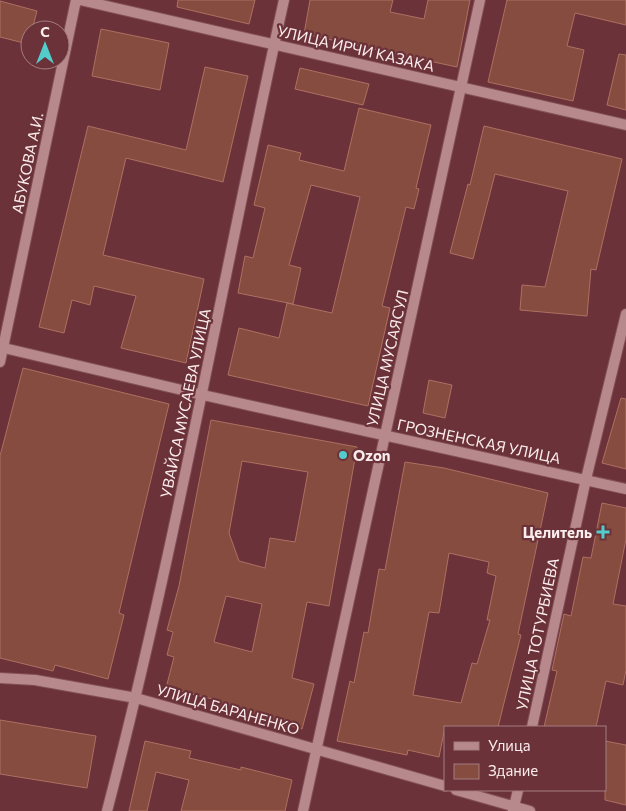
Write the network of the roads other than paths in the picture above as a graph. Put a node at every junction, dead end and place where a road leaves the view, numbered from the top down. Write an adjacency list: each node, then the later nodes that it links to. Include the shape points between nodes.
1 (76, 0): 9 (street, АБУКОВА А.И.)
2 (80, 0): 5 (street, УЛИЦА ИРЧИ КАЗАКА)
3 (284, 0): 5 (street, УВАЙСА МУСАЕВА УЛИЦА)
4 (480, 0): 6 (street, УЛИЦА МУСАЯСУЛ)
5 (274, 44): 6 (street, УЛИЦА ИРЧИ КАЗАКА); 11 (street, УВАЙСА МУСАЕВА УЛИЦА)
6 (463, 87): 7 (street, УЛИЦА ИРЧИ КАЗАКА); 12 (street, УЛИЦА МУСАЯСУЛ)
7 (626, 124)
8 (626, 314): 13 (street, УЛИЦА ТОТУРБИЕВА)
9 (4, 348): 10 (street, АБУКОВА А.И.); 11 (street, ГРОЗНЕНСКАЯ УЛИЦА)
10 (0, 362)
11 (203, 395): 12 (street, ГРОЗНЕНСКАЯ УЛИЦА); 16 (street, УВАЙСА МУСАЕВА УЛИЦА)
12 (385, 436): 13 (street, ГРОЗНЕНСКАЯ УЛИЦА); 18 (street, УЛИЦА МУСАЯСУЛ)
13 (586, 479): 14 (street, ГРОЗНЕНСКАЯ УЛИЦА); 17 (street, УЛИЦА ТОТУРБИЕВА)
14 (626, 489)
15 (0, 678): 16 (street, УЛИЦА БАРАНЕНКО, via 35,680)
16 (136, 698): 18 (street, УЛИЦА БАРАНЕНКО); 23 (street, УВАЙСА МУСАЕВА УЛИЦА)
17 (532, 726)
18 (316, 750): 19 (street, УЛИЦА БАРАНЕНКО); 24 (street, УЛИЦА МУСАЯСУЛ)
19 (444, 786)
20 (459, 791): 22 (street)
21 (518, 791): 22 (street)
22 (514, 809): 25 (street)
23 (107, 811)
24 (302, 811)
25 (530, 811)

